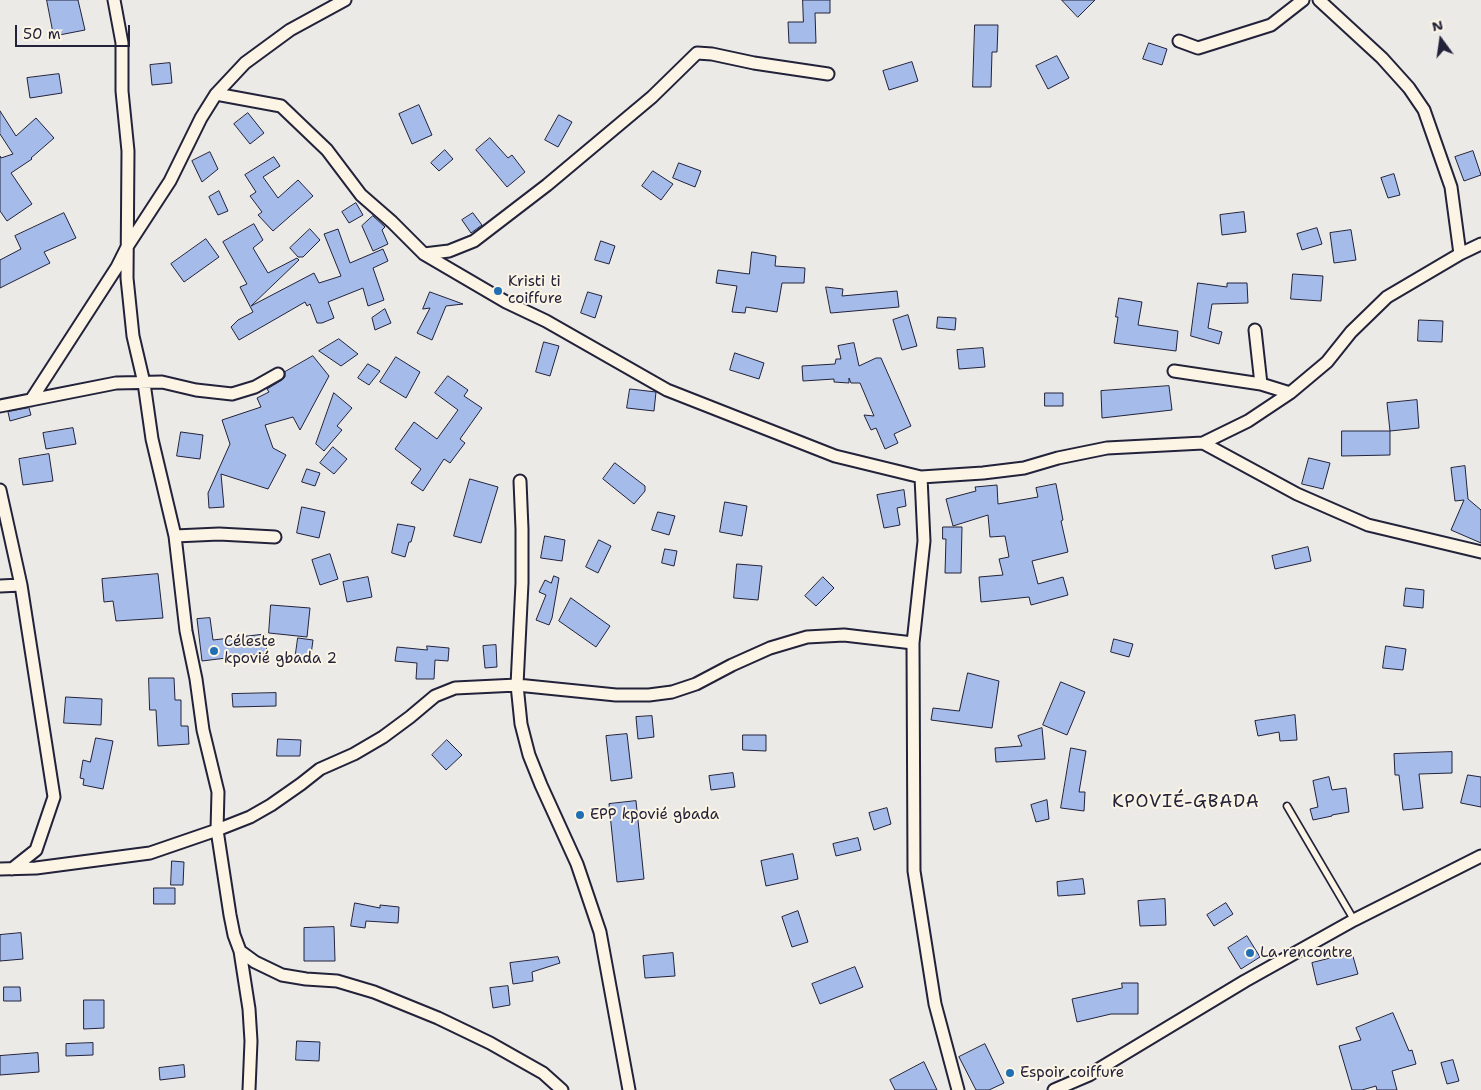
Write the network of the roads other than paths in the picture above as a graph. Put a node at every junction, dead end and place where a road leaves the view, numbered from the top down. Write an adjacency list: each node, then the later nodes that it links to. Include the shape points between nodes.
1 (114, 0): 9 (street, via 122,42 122,91 128,151)
2 (345, 0): 7 (street, via 282,35 245,62)
3 (1303, 0): 5 (street, via 1271,24 1244,34 1198,48)
4 (1319, 0): 11 (street, via 1382,58 1424,110 1451,187)
5 (1179, 40)
6 (828, 74): 10 (street, via 697,53 652,97 474,241 449,251)
7 (216, 94): 9 (street, via 170,181); 10 (street, via 281,106 327,150 361,195)
8 (1481, 244): 11 (street)
9 (127, 247): 15 (street, via 133,336); 18 (street)
10 (424, 254): 21 (street, via 668,390 835,456)
11 (1460, 254): 17 (street, via 1387,297 1327,362)
12 (1255, 330): 16 (street)
13 (1174, 371): 16 (street)
14 (278, 374): 15 (street, via 232,394 162,382)
15 (144, 383): 18 (street, via 116,383); 24 (street, via 152,439)
16 (1261, 384): 17 (street)
17 (1290, 393): 20 (street, via 1248,421)
18 (31, 400): 19 (street)
19 (0, 406)
20 (1203, 443): 21 (street, via 1107,448 1024,468); 26 (street, via 1297,494 1368,525)
21 (920, 477): 29 (street, via 924,541)
22 (520, 480): 30 (street, via 522,574)
23 (0, 490): 27 (street)
24 (175, 536): 25 (street); 32 (street, via 186,631 203,730 218,792)
25 (274, 537)
26 (1481, 552)
27 (21, 585): 28 (street); 35 (street, via 54,798 36,850)
28 (0, 586)
29 (913, 643): 30 (street, via 844,635 807,637 770,648 696,684 649,695); 41 (street, via 914,871 936,1004)
30 (517, 685): 32 (street, via 455,688 435,696 383,738 320,769 250,817); 40 (street, via 521,724 529,755 577,864 600,932)
31 (1287, 806): 36 (lane)
32 (217, 830): 35 (street, via 150,853); 37 (street, via 231,921)
33 (1481, 856): 36 (street)
34 (0, 869): 35 (street)
35 (12, 869)
36 (1354, 920): 42 (street, via 1089,1075)
37 (240, 951): 38 (street, via 251,1041); 39 (street, via 282,974 337,981 438,1018 543,1073)
38 (249, 1090)
39 (562, 1090)
40 (629, 1090)
41 (958, 1090)
42 (1054, 1090)

